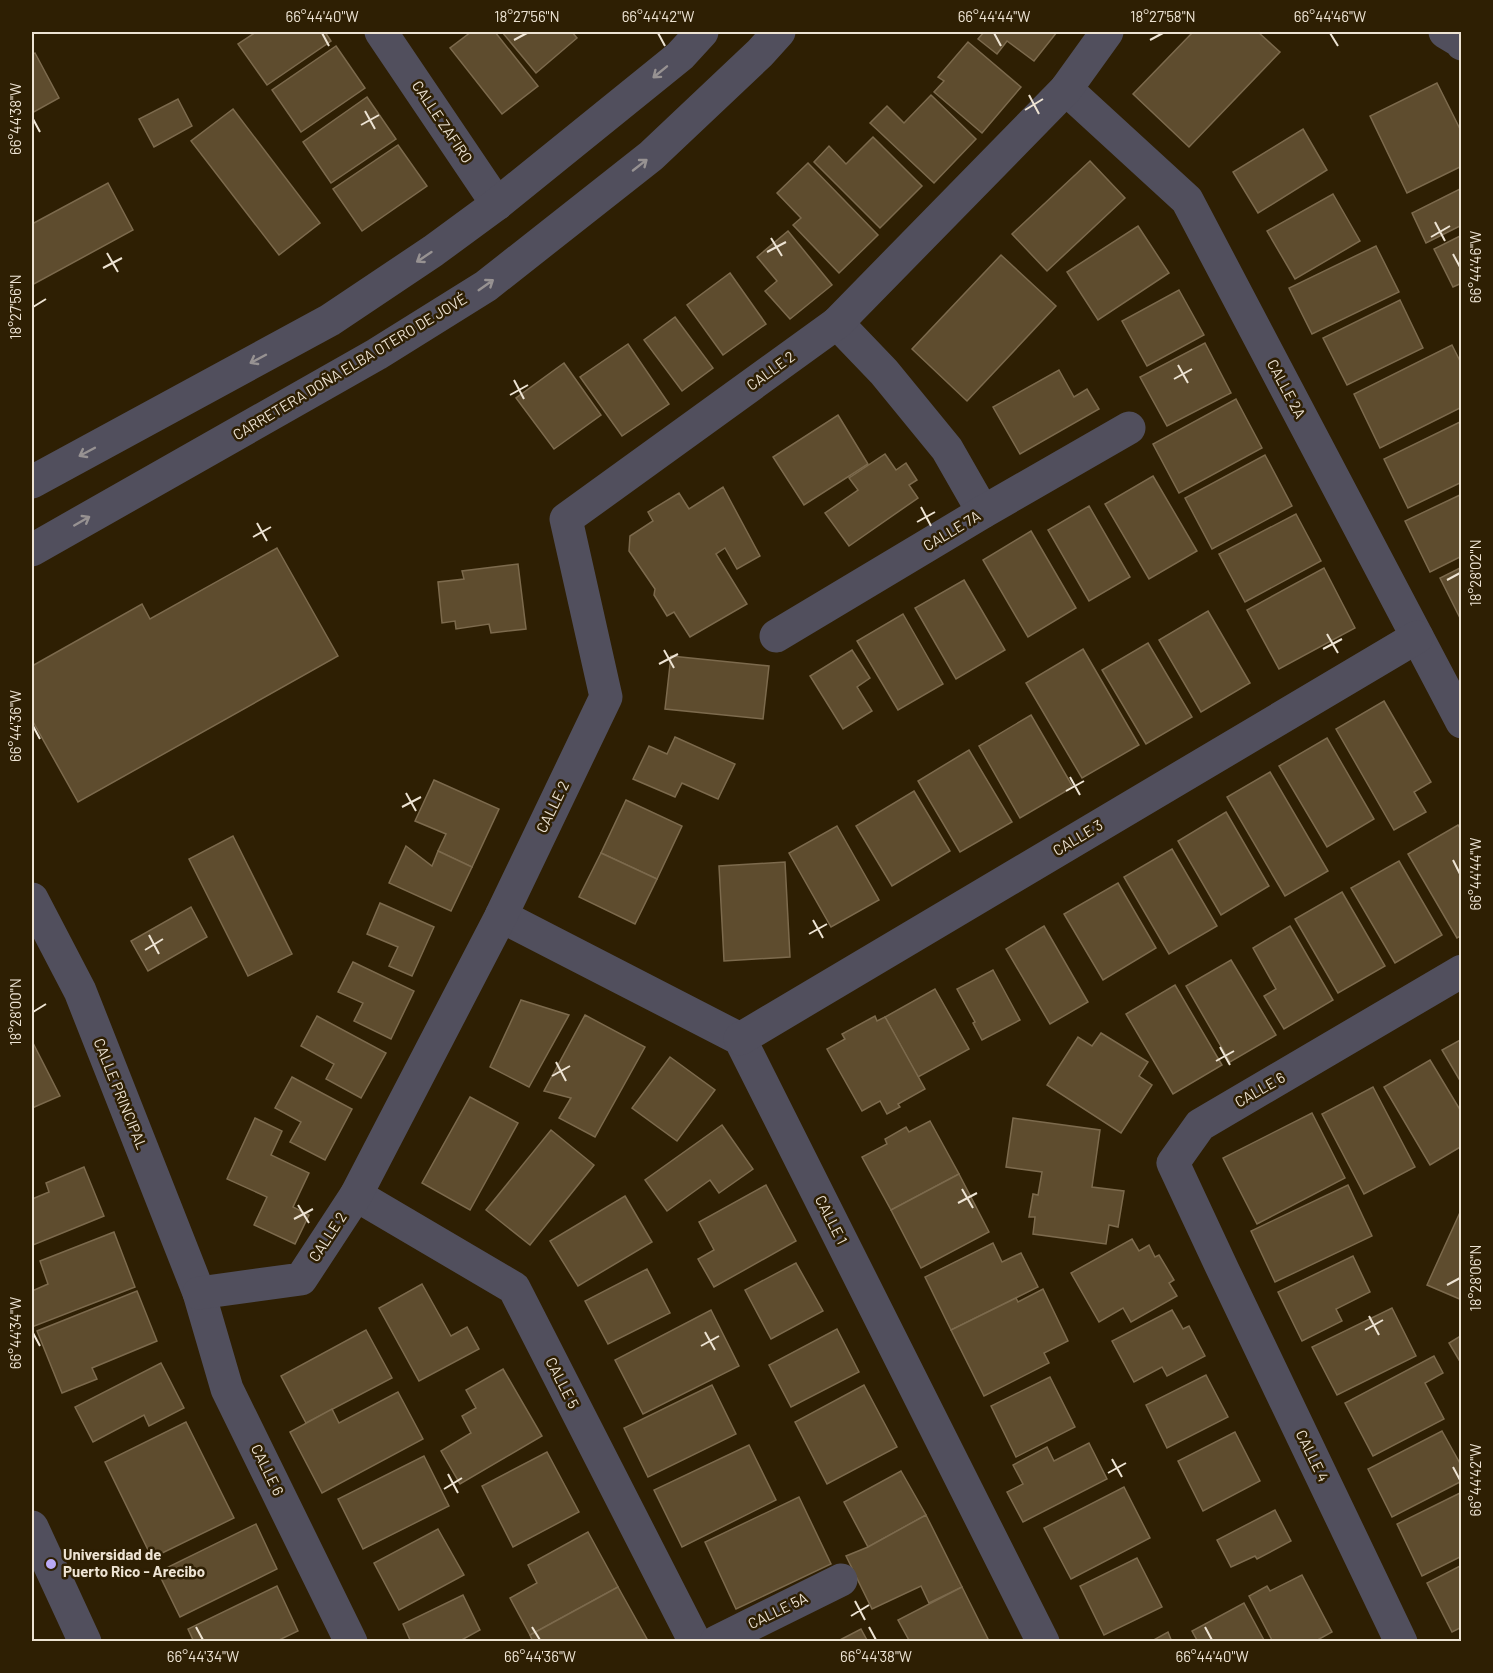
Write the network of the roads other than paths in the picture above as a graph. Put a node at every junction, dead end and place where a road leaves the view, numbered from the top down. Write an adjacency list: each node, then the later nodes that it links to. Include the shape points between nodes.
1 (702, 32): 8 (street, one-way to 8, via 680,56)
2 (779, 32): 13 (street, CARRETERA DOÑA ELBA OTERO DE JOVÉ, one-way to 2, via 376,354 486,286 651,156)
3 (1107, 32): 7 (street, CALLE 2)
4 (1445, 32): 6 (street)
5 (388, 34): 8 (street, CALLE ZAFIRO)
6 (1461, 44)
7 (1066, 89): 9 (street, CALLE 2); 15 (street, CALLE 2A, via 1187,200)
8 (497, 204): 11 (street, one-way to 11, via 330,320)
9 (837, 323): 12 (street, via 884,372 947,449); 18 (street, CALLE 2, via 566,519 606,697)
10 (1129, 428): 12 (street, CALLE 7A)
11 (32, 482)
12 (983, 512): 14 (street, CALLE 7A)
13 (32, 550)
14 (776, 636)
15 (1417, 637): 16 (street, CALLE 2A); 20 (street, CALLE 3)
16 (1461, 722)
17 (32, 899): 23 (street, CALLE PRINCIPAL, via 80,991)
18 (501, 916): 20 (street); 21 (street, CALLE 2)
19 (1461, 971): 22 (street, CALLE 6, via 1200,1125 1173,1163)
20 (740, 1039): 30 (street, CALLE 1)
21 (356, 1195): 23 (street, CALLE 2, via 301,1279); 28 (street, CALLE 5, via 513,1288)
22 (1222, 1270): 31 (street, CALLE 4)
23 (199, 1293): 27 (street, CALLE 6, via 227,1389)
24 (32, 1527): 26 (street)
25 (841, 1580): 29 (street, CALLE 5A)
26 (85, 1641)
27 (351, 1641)
28 (695, 1641)
29 (716, 1641)
30 (1043, 1641)
31 (1401, 1641)

